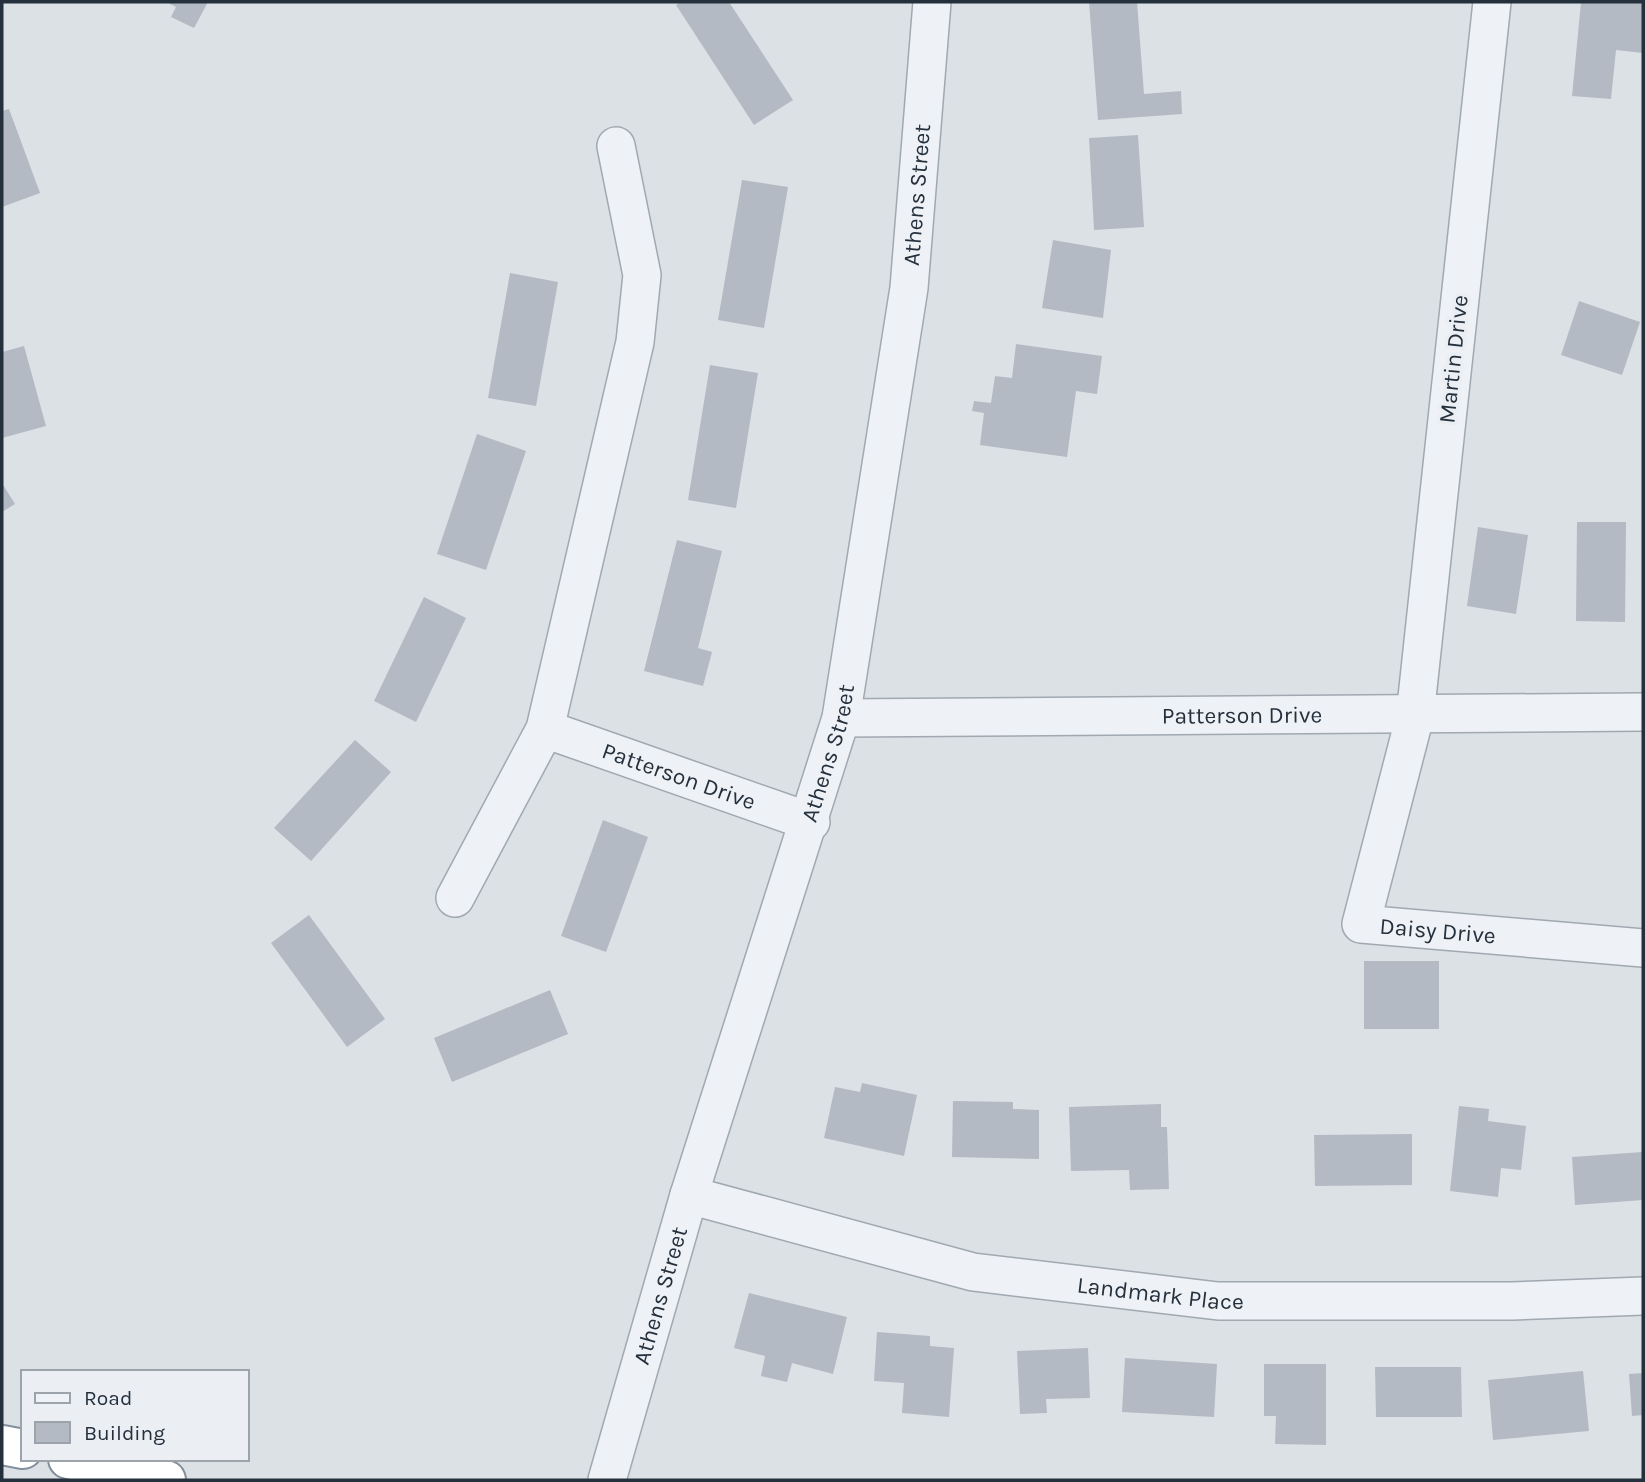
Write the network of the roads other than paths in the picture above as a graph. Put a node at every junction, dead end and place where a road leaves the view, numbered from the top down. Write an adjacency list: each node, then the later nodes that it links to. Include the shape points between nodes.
1 (932, 2): 6 (street, Athens Street, via 909,288)
2 (1492, 2): 5 (street, Martin Drive)
3 (616, 146): 7 (street, via 642,275 635,342)
4 (1643, 712): 5 (street, Patterson Drive)
5 (1415, 716): 6 (street, Patterson Drive); 10 (street, Daisy Drive, via 1361,924)
6 (841, 718): 8 (street, Athens Street)
7 (545, 729): 8 (street, Patterson Drive); 9 (street)
8 (811, 822): 11 (street, Athens Street)
9 (455, 898)
10 (1643, 948)
11 (689, 1195): 12 (street, Landmark Place, via 973,1272 1219,1301); 16 (street, Athens Street)
12 (1643, 1296)
13 (2, 1445): 14 (highway)
14 (21, 1450)
15 (77, 1461): 17 (highway)
16 (610, 1470)
17 (166, 1480)

